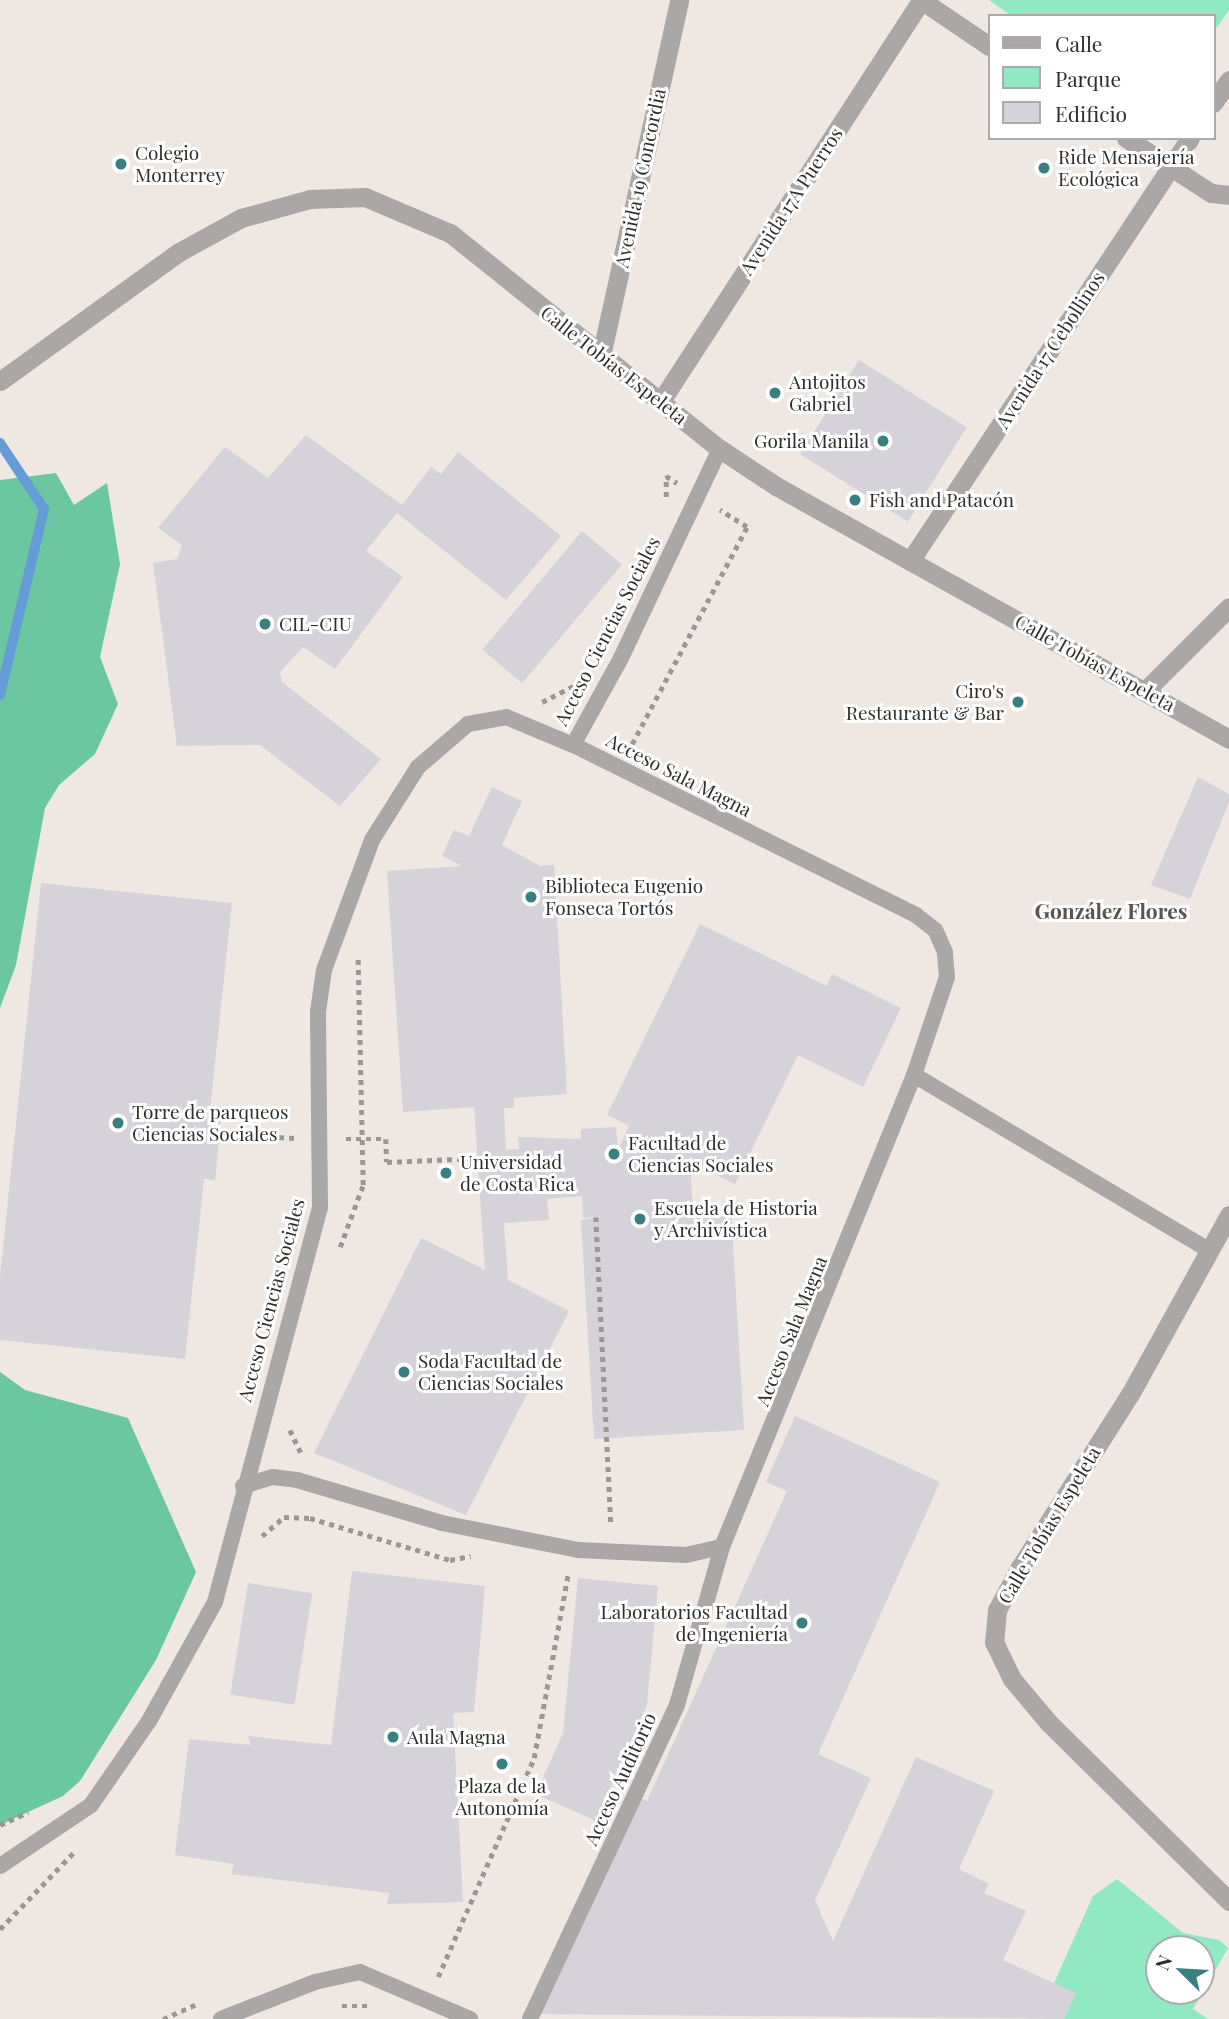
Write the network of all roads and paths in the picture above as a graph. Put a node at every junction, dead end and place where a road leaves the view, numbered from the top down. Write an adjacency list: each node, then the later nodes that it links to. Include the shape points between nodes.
1 (679, 0): 10 (street, Avenida 19 Concordia)
2 (921, 0): 3 (street); 12 (street, Avenida 17A Puerros)
3 (988, 45)
4 (1229, 80): 5 (street)
5 (1215, 100)
6 (1129, 140): 8 (street)
7 (1189, 140): 8 (street, Avenida 17 Cebollinos)
8 (1170, 168): 9 (street, via 1211,193); 16 (street, Avenida 17 Cebollinos)
9 (1229, 195)
10 (601, 356): 11 (street, Calle Tobías Espeleta, via 450,233 365,197 310,199 241,218 179,253); 12 (street, Calle Tobías Espeleta)
11 (0, 381)
12 (661, 401): 13 (street, Calle Tobías Espeleta)
13 (720, 449): 14 (lane, Acceso Ciencias Sociales); 16 (street, Calle Tobías Espeleta)
14 (697, 497): 15 (path, via 666,476); 22 (lane, Acceso Ciencias Sociales); 23 (path, via 747,527)
15 (665, 513)
16 (910, 561): 19 (street, Calle Tobías Espeleta)
17 (1229, 607): 19 (street)
18 (578, 683): 20 (path)
19 (1146, 690): 21 (street, Calle Tobías Espeleta)
20 (534, 703)
21 (1229, 739)
22 (573, 745): 23 (lane, Acceso Sala Magna); 29 (lane, Acceso Ciencias Sociales, via 524,722 489,716 445,740 392,804 339,918 324,970)
23 (618, 768): 25 (lane, Acceso Sala Magna, via 935,930 947,977)
24 (359, 947): 30 (path)
25 (914, 1075): 35 (lane); 43 (lane, Acceso Sala Magna)
26 (296, 1125): 31 (path)
27 (219, 1134): 28 (path)
28 (290, 1138)
29 (320, 1139): 30 (path); 39 (lane, Acceso Ciencias Sociales, via 320,1208)
30 (361, 1139): 32 (path, via 386,1139 387,1162); 36 (path, via 361,1197)
31 (296, 1150)
32 (479, 1158)
33 (1229, 1214): 35 (street, Calle Tobías Espeleta)
34 (596, 1217): 41 (path)
35 (1209, 1250): 51 (street, Calle Tobías Espeleta, via 1130,1394 1020,1567 997,1610 993,1642 1012,1679 1048,1723)
36 (338, 1251)
37 (288, 1424): 38 (path, via 292,1443)
38 (306, 1459)
39 (243, 1486): 40 (lane, via 273,1477 297,1480); 50 (lane, Acceso Ciencias Sociales, via 215,1602 149,1721 90,1805)
40 (448, 1524): 43 (lane, via 578,1550 686,1556); 45 (path)
41 (612, 1536)
42 (259, 1542): 45 (path, via 284,1517 310,1518)
43 (722, 1547): 59 (lane, Acceso Auditorio, via 677,1705)
44 (477, 1554): 45 (path, via 460,1560)
45 (437, 1555)
46 (556, 1567): 53 (path, via 569,1570 534,1758)
47 (42, 1806): 48 (path)
48 (0, 1825)
49 (83, 1844): 52 (path)
50 (0, 1866)
51 (1229, 1901)
52 (0, 1929)
53 (428, 1998): 56 (lane); 57 (lane, via 379,1977 349,1973)
54 (374, 2007): 55 (path)
55 (330, 2008)
56 (447, 2012): 58 (lane)
57 (221, 2019)
58 (470, 2019)
59 (530, 2019)

